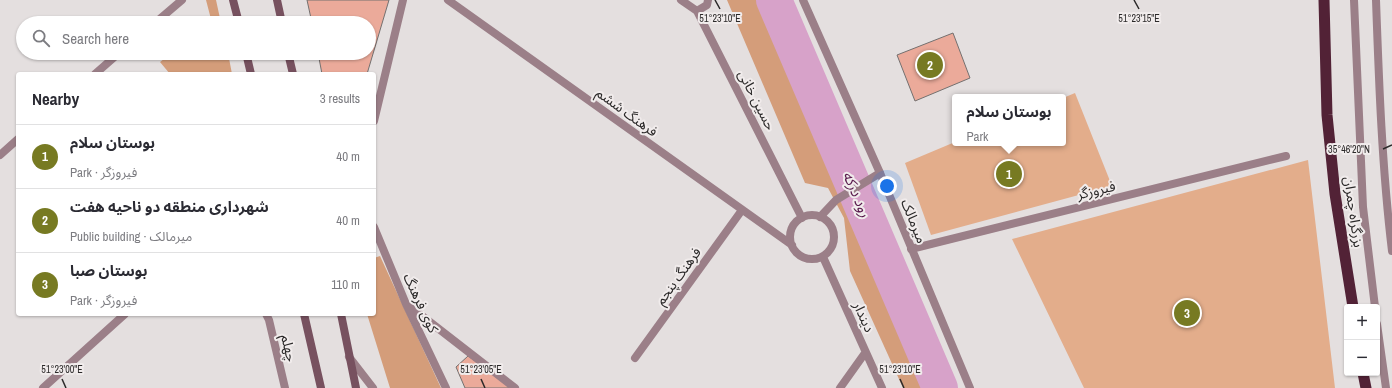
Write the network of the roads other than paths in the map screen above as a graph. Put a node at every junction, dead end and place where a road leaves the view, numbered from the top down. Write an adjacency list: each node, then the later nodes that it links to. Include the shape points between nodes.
1 (182, 0): 13 (street)
2 (233, 0): 14 (main road)
3 (277, 0): 15 (main road)
4 (403, 0): 22 (street)
5 (448, 0): 27 (street, فرهنگ ششم)
6 (681, 0): 12 (street, حسین خانی)
7 (708, 0): 12 (street, via 707,5)
8 (803, 0): 26 (street, میرمالک)
9 (1324, 0): 36 (highway, بزرگراه چمران, via 1327,115)
10 (1354, 0): 37 (street, via 1363,207)
11 (1376, 0): 33 (street, via 1379,104)
12 (697, 11): 29 (street, حسین خانی)
13 (163, 16)
14 (237, 16)
15 (280, 16)
16 (111, 60): 19 (street)
17 (248, 60): 20 (main road)
18 (290, 60): 21 (main road)
19 (97, 72)
20 (251, 72)
21 (293, 72)
22 (376, 113)
23 (16, 141): 24 (street)
24 (0, 155)
25 (1286, 156): 32 (street, فیروزگر)
26 (880, 173): 28 (street, via 836,200); 32 (street, میرمالک)
27 (742, 210): 31 (street, فرهنگ ششم); 45 (street, فرهنگ پنجم)
28 (820, 216): 29 (street); 34 (street, via 832,226 835,240 829,252)
29 (802, 218): 31 (street, via 793,226 790,239)
30 (376, 232): 35 (street, کوی فرهنگ)
31 (792, 245): 34 (street, via 795,252 808,259)
32 (912, 249): 56 (street, میرمالک)
33 (1392, 251)
34 (823, 257): 43 (street, دیندار)
35 (406, 304): 52 (street, کوی فرهنگ); 53 (street)
36 (1353, 304)
37 (1374, 304)
38 (123, 316): 47 (street)
39 (267, 316): 48 (street, چهلم)
40 (304, 316): 49 (main road)
41 (341, 316): 44 (main road)
42 (1379, 340): 58 (street)
43 (865, 353): 54 (street); 55 (street, دیندار)
44 (349, 356): 50 (main road); 51 (street)
45 (635, 358)
46 (1364, 376): 57 (highway)
47 (43, 388)
48 (285, 388)
49 (320, 388)
50 (356, 388)
51 (373, 388)
52 (446, 388)
53 (516, 388)
54 (840, 388)
55 (882, 388)
56 (970, 388)
57 (1366, 388)
58 (1386, 388)

